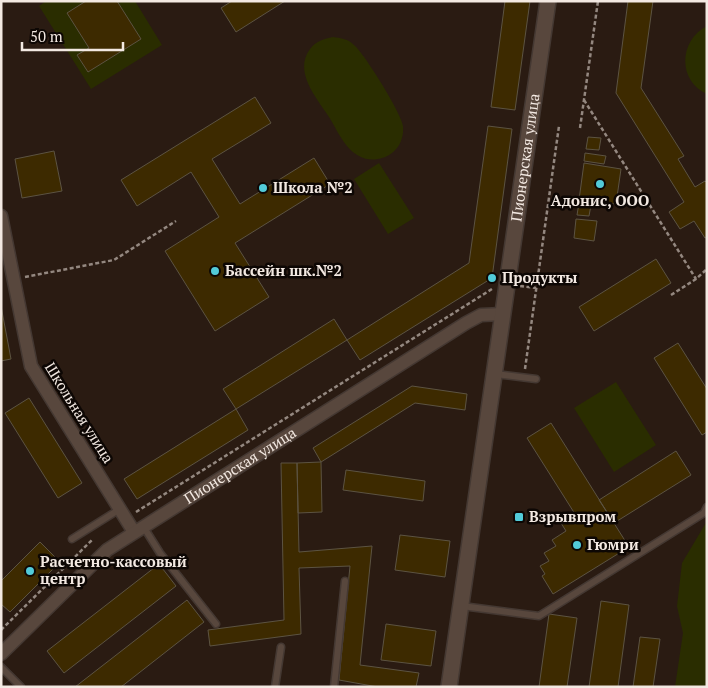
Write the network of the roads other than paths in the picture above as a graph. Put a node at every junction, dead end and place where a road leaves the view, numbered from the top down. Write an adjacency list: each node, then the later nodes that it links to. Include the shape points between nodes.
1 (548, 1): 3 (street, Пионерская улица)
2 (1, 216): 7 (street, Школьная улица, via 30,366)
3 (503, 314): 4 (street, Пионерская улица); 8 (street, Пионерская улица, via 481,316 466,323)
4 (495, 374): 5 (lane); 11 (street, Пионерская улица)
5 (536, 380)
6 (707, 507): 11 (lane, via 704,513 538,616)
7 (120, 509): 8 (street, Школьная улица); 9 (lane)
8 (139, 529): 12 (lane); 14 (street, Пионерская улица, via 107,550)
9 (72, 539)
10 (345, 581): 18 (lane)
11 (462, 606): 19 (street, Пионерская улица)
12 (216, 624)
13 (281, 647): 17 (lane)
14 (1, 654)
15 (1, 668): 16 (lane)
16 (20, 687)
17 (276, 687)
18 (334, 687)
19 (449, 687)

